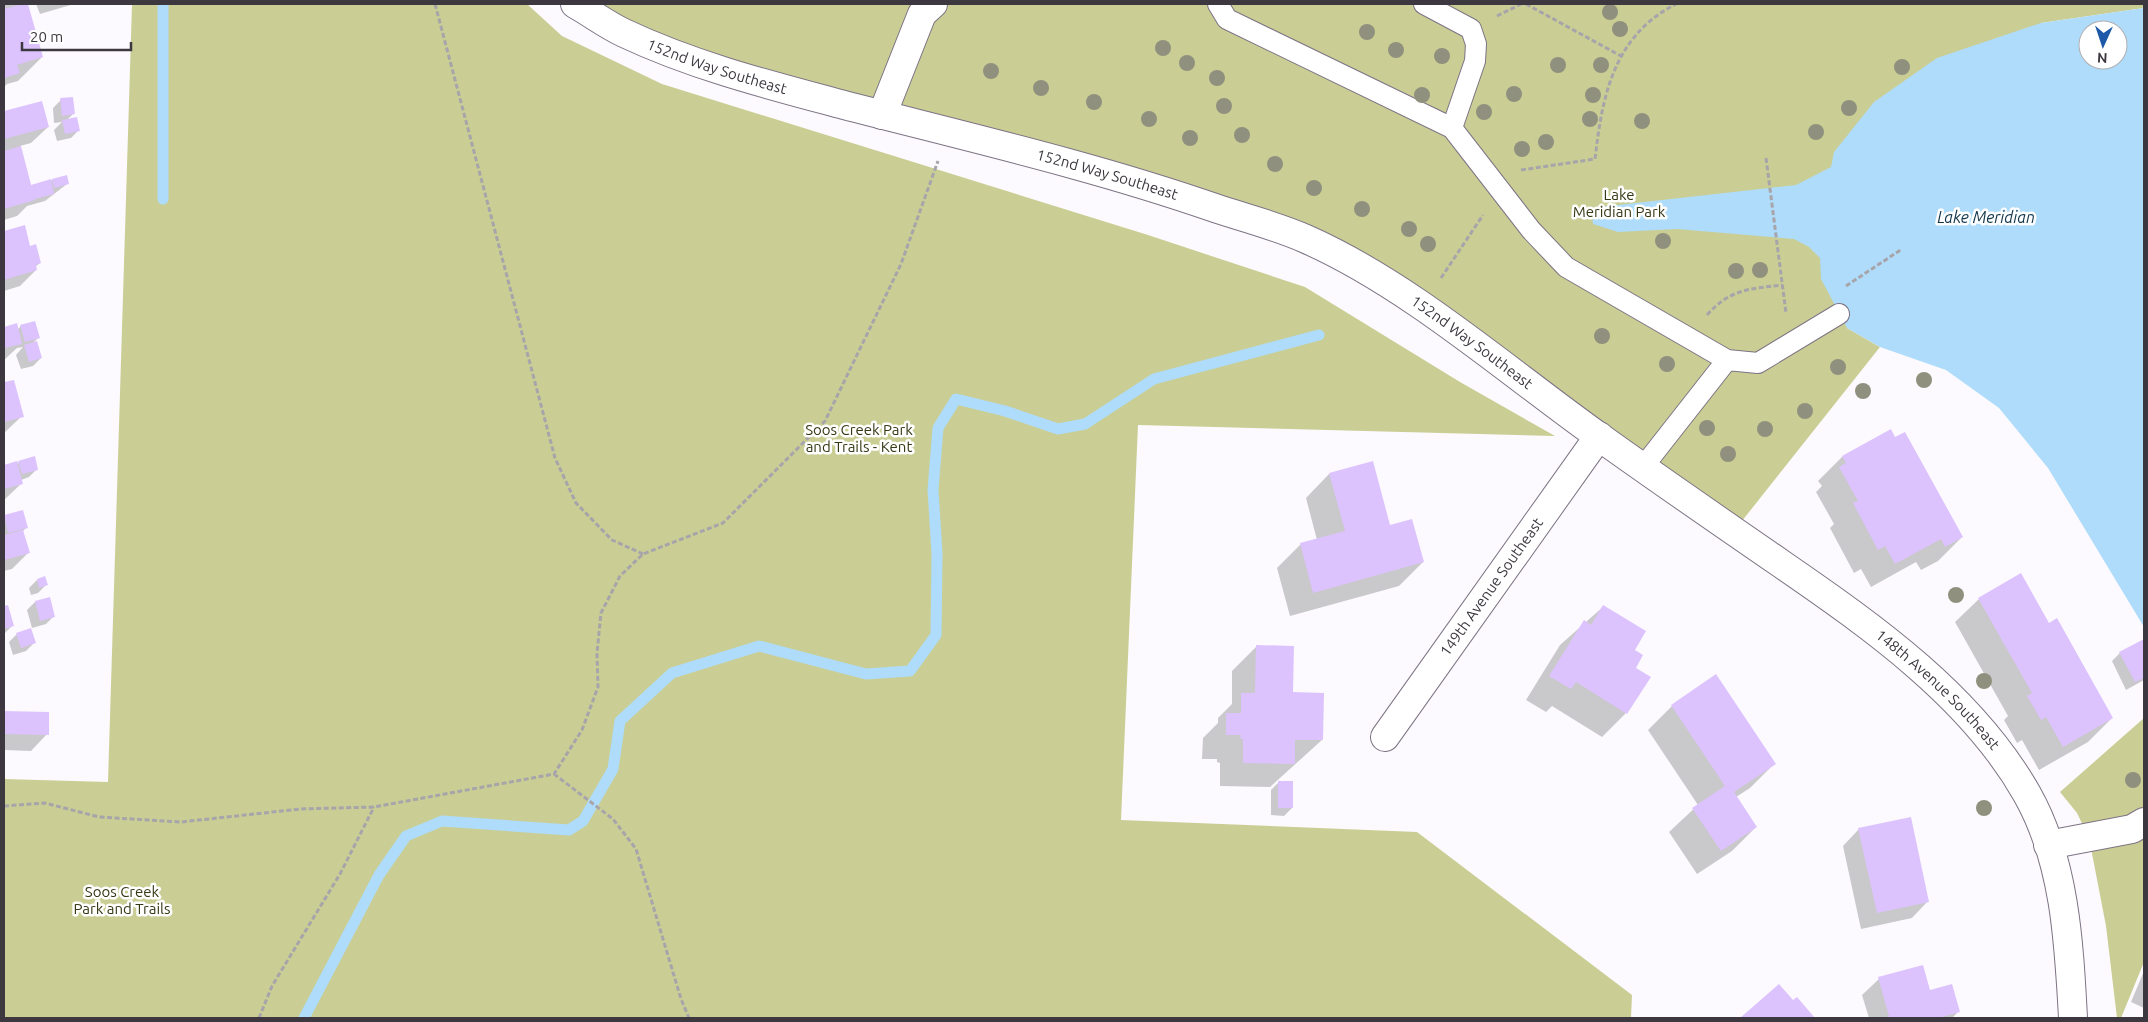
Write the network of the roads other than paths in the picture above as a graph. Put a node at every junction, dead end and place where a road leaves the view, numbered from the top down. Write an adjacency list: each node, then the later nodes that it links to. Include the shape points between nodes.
1 (575, 4): 5 (street, 152nd Way Southeast, via 622,32 687,59 750,80)
2 (933, 4): 5 (street, via 922,14)
3 (1218, 4): 6 (lane, via 1227,19)
4 (1424, 4): 6 (lane, via 1471,29 1476,44 1475,61)
5 (882, 115): 9 (street, 152nd Way Southeast, via 1101,171 1306,239 1392,286)
6 (1452, 128): 8 (lane, via 1531,230 1566,268)
7 (1840, 314): 8 (lane, via 1758,363)
8 (1727, 360): 10 (lane)
9 (1599, 436): 10 (street, 148th Avenue Southeast); 11 (street, 149th Avenue Southeast)
10 (1643, 467): 13 (street, 148th Avenue Southeast, via 1906,655 1985,732 2028,796)
11 (1385, 737)
12 (2144, 822): 13 (street, via 2132,829)
13 (2048, 845): 14 (street, 148th Avenue Southeast, via 2069,943)
14 (2073, 1018)

